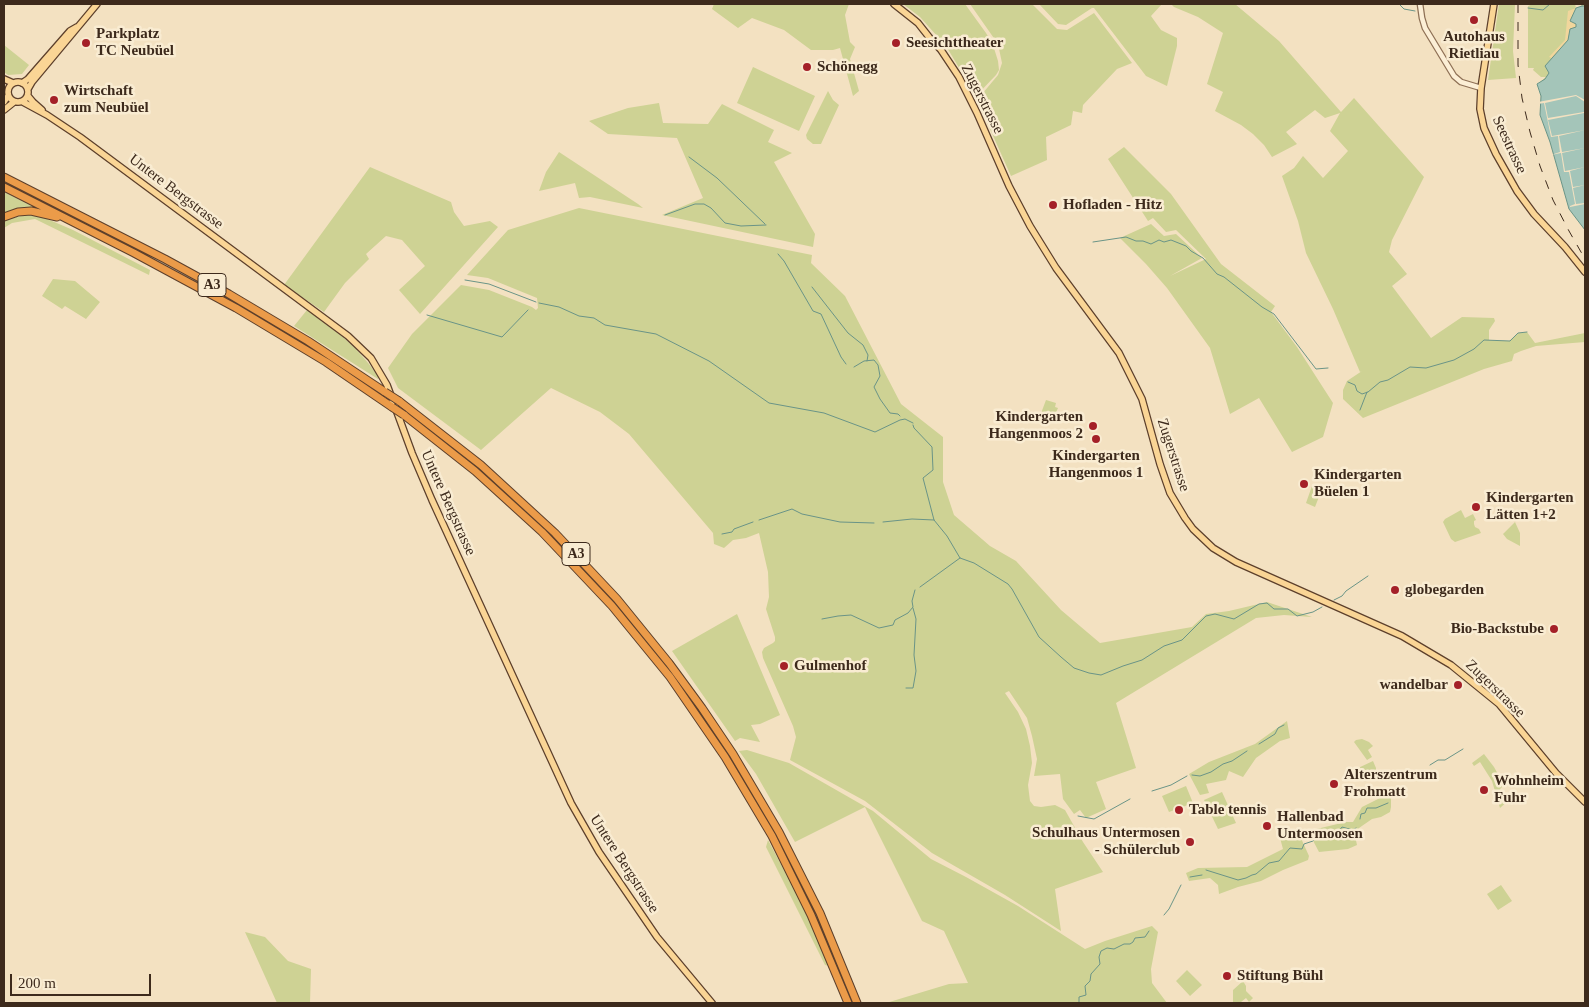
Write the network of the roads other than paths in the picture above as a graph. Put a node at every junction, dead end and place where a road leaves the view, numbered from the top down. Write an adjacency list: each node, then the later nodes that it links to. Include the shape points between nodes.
1 (97, 4): 5 (main road)
2 (894, 4): 22 (main road, Zugerstrasse, via 918,23 941,50 977,113 1030,226 1056,268 1119,353 1142,399 1170,493 1193,529 1213,548 1236,562 1402,636 1452,665 1498,704)
3 (1420, 4): 9 (street, via 1426,28 1454,76)
4 (1494, 4): 9 (main road, Seestrasse)
5 (77, 27): 8 (main road); 11 (main road, via 32,82)
6 (4, 78): 7 (main road)
7 (13, 83): 8 (main road); 10 (main road)
8 (22, 83): 11 (main road)
9 (1481, 88): 21 (main road, Seestrasse, via 1480,109 1484,128 1496,154 1534,214)
10 (7, 91): 12 (main road); 13 (main road)
11 (28, 92): 14 (main road); 16 (main road, Untere Bergstrasse)
12 (4, 102)
13 (14, 102): 14 (main road); 15 (main road)
14 (22, 102): 16 (main road, Untere Bergstrasse)
15 (4, 110)
16 (47, 115): 23 (main road, Untere Bergstrasse, via 348,336 370,358 387,385 432,500 571,803 594,844 657,937)
17 (4, 177): 25 (highway, A3, bridge, via 149,251 308,341 385,392 475,460 555,533 617,599 674,668 734,754 780,832 820,913)
18 (4, 187): 20 (highway, A3)
19 (4, 217): 20 (highway, via 18,212 37,212)
20 (81, 226): 24 (highway, A3, bridge, via 184,279 326,362 392,407 475,471 548,538 612,606 670,677 730,764 808,907)
21 (1585, 272)
22 (1585, 802)
23 (712, 1003)
24 (848, 1003)
25 (857, 1003)

